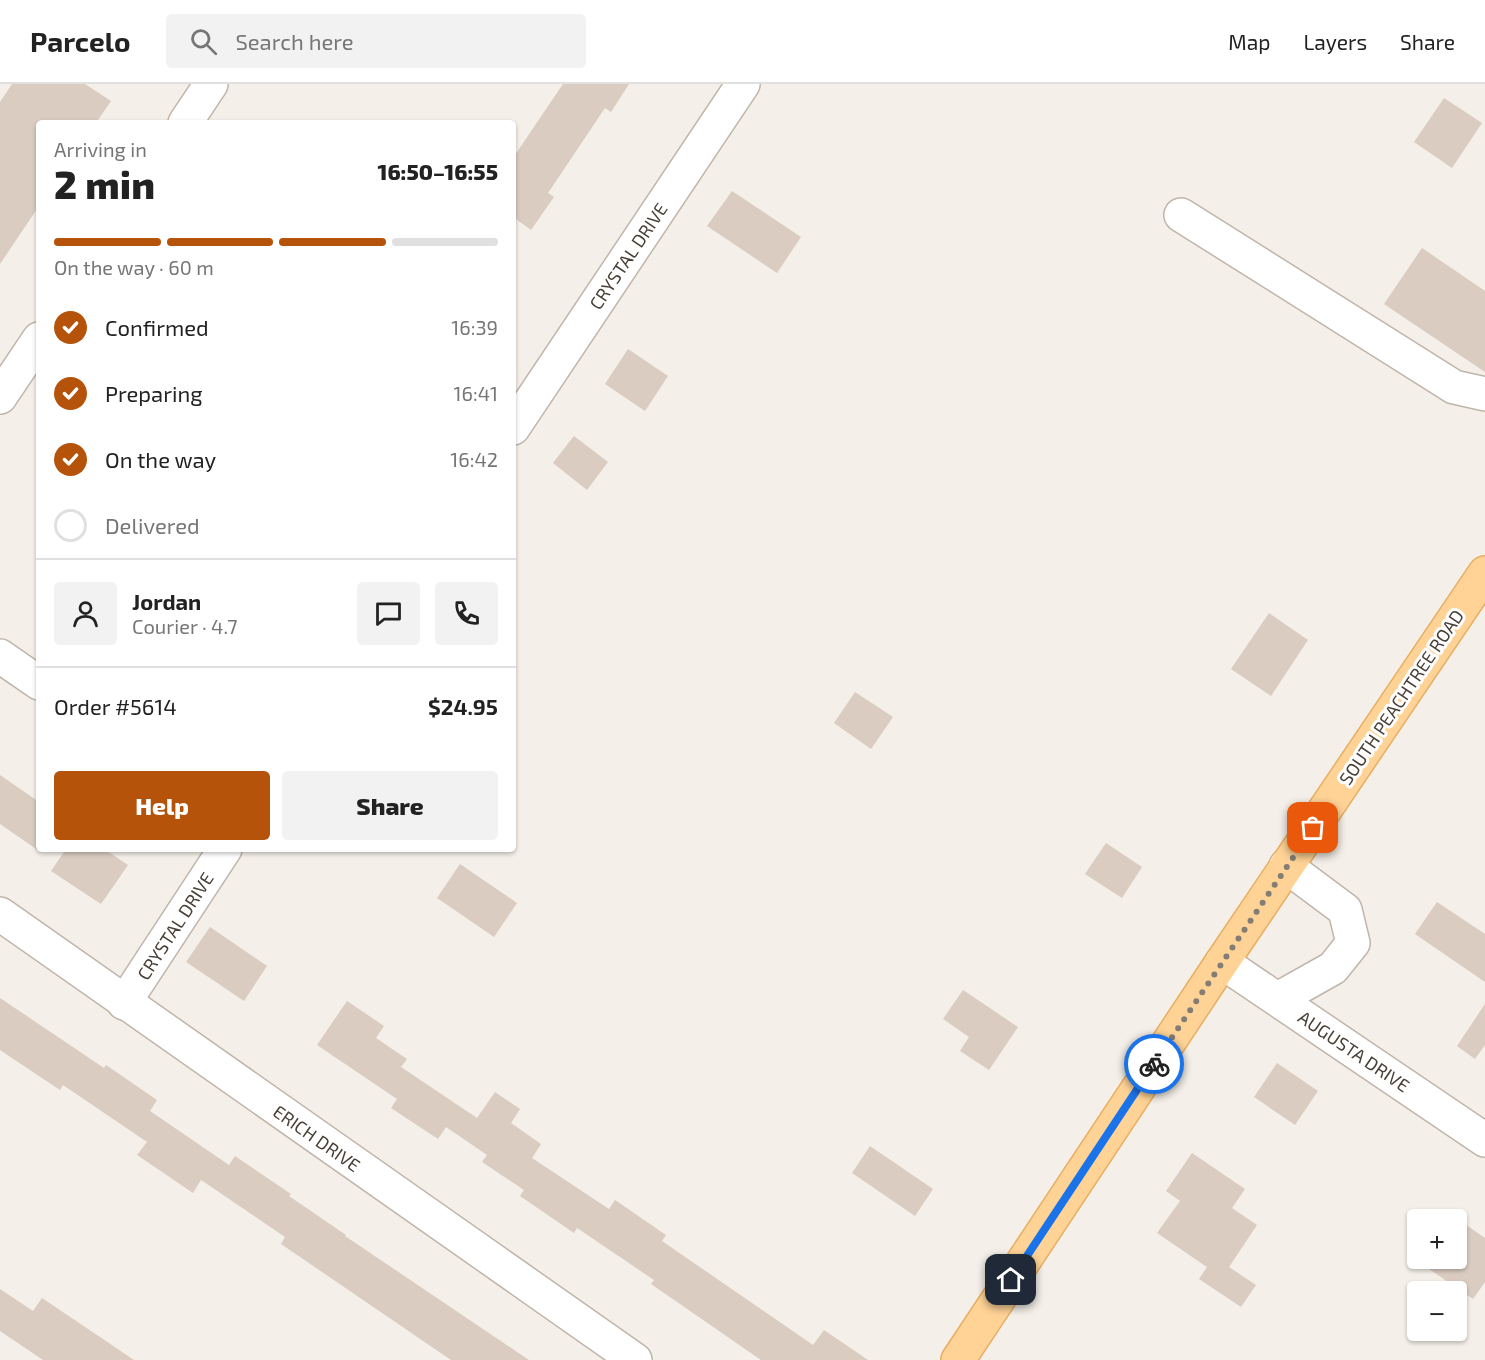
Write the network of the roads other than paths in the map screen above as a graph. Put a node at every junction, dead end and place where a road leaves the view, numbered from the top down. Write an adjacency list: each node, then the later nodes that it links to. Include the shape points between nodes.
1 (211, 84): 3 (street)
2 (743, 84): 8 (street, CRYSTAL DRIVE)
3 (187, 120)
4 (1180, 215): 6 (street, via 1454,387)
5 (36, 343): 7 (street)
6 (1485, 394)
7 (0, 397)
8 (516, 424)
9 (1480, 591): 13 (main road, SOUTH PEACHTREE ROAD)
10 (0, 656): 11 (street)
11 (36, 681)
12 (223, 852): 17 (street, CRYSTAL DRIVE)
13 (1286, 867): 15 (main road, SOUTH PEACHTREE ROAD); 16 (street, via 1345,910 1353,943 1333,968)
14 (0, 914): 17 (street, ERICH DRIVE)
15 (1222, 962): 16 (street, AUGUSTA DRIVE); 20 (main road, SOUTH PEACHTREE ROAD)
16 (1278, 999): 18 (street, AUGUSTA DRIVE)
17 (124, 1003): 19 (street, ERICH DRIVE)
18 (1485, 1140)
19 (635, 1360)
20 (958, 1360)

